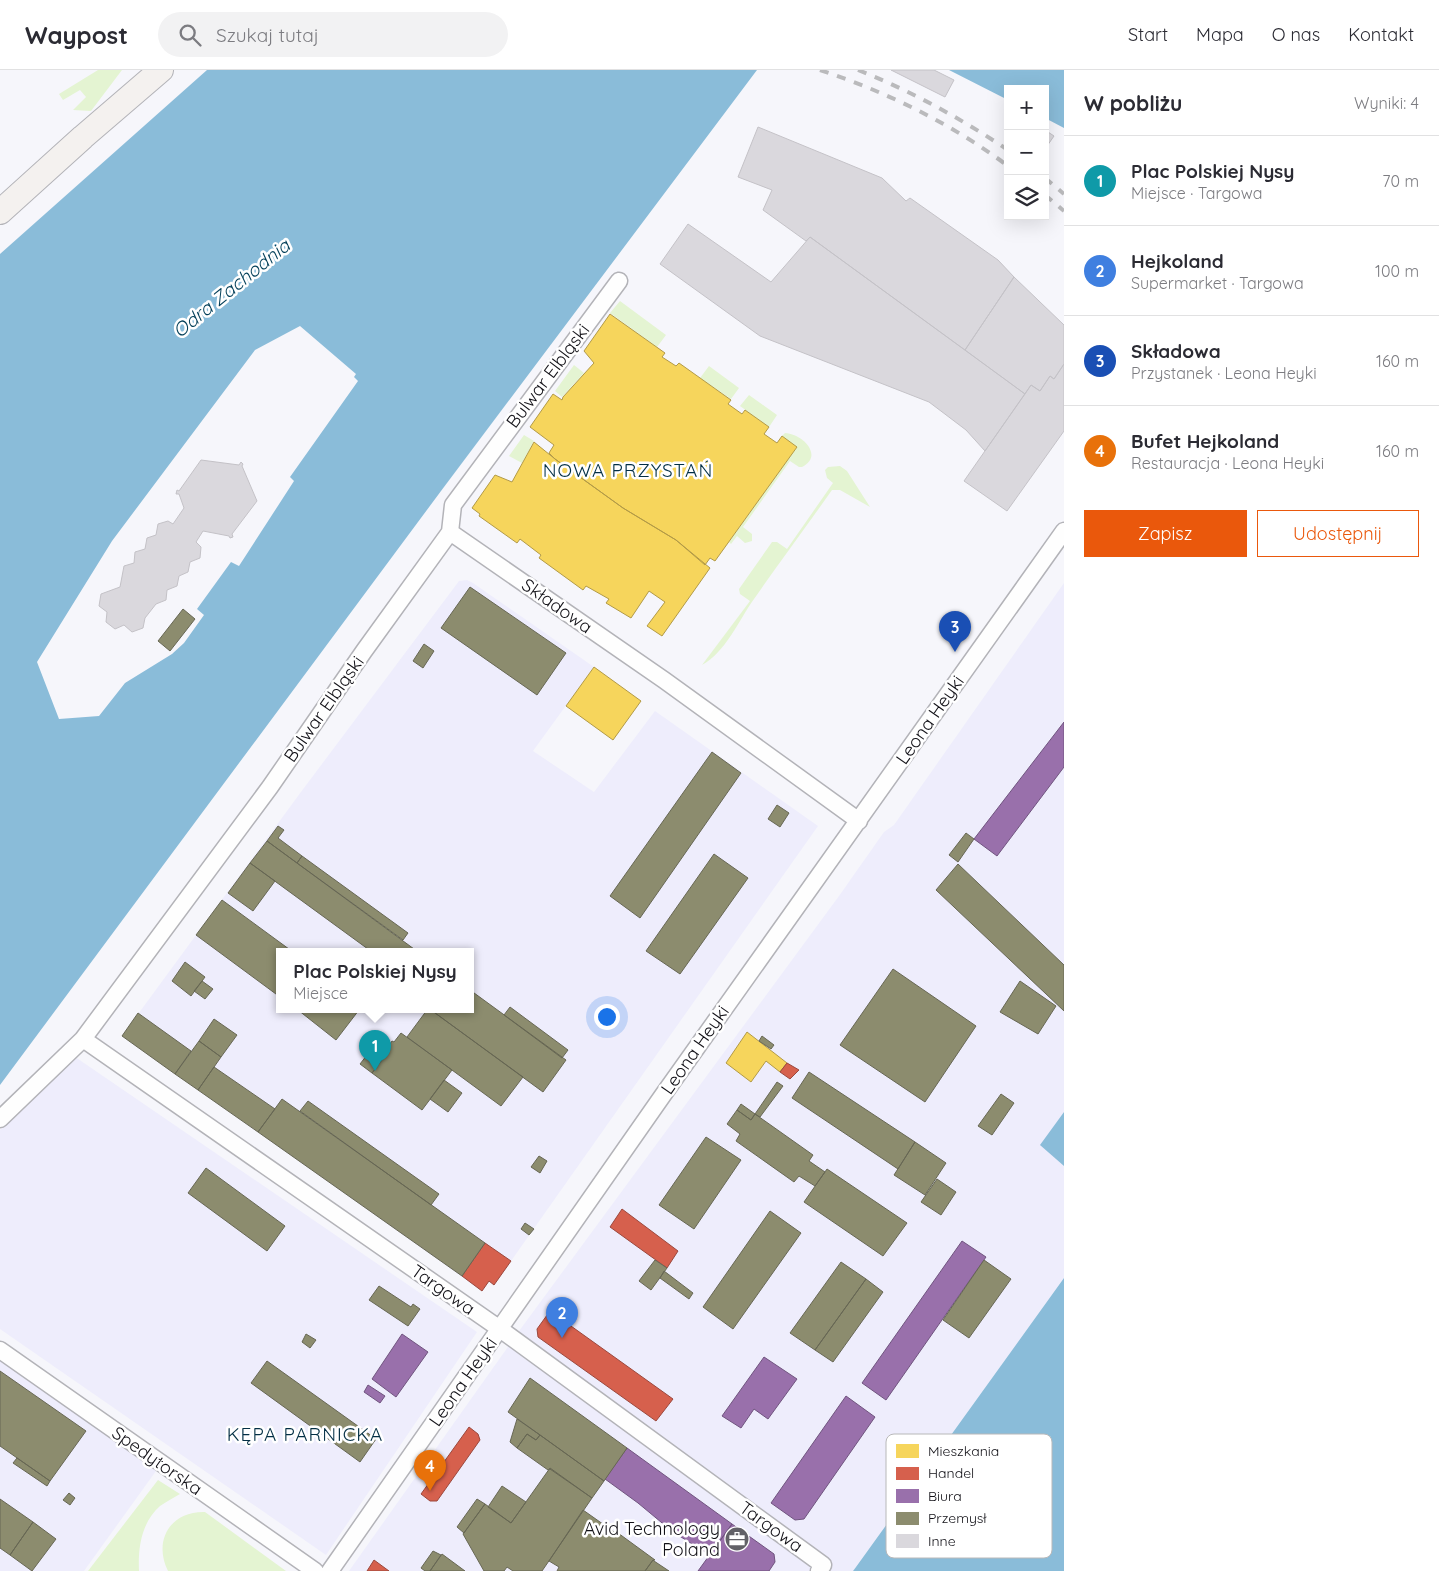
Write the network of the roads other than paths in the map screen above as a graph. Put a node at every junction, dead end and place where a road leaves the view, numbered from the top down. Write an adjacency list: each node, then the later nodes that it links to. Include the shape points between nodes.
1 (138, 70): 3 (street)
2 (161, 70): 3 (street)
3 (83, 137): 4 (street)
4 (0, 212)
5 (619, 280): 7 (street, Bulwar Elbląski, via 453,505)
6 (1064, 531): 8 (street, Leona Heyki)
7 (450, 532): 8 (street, Składowa, via 664,680); 9 (street, Bulwar Elbląski, via 270,787)
8 (859, 821): 11 (street, Leona Heyki)
9 (83, 1039): 10 (street, Bulwar Elbląski); 11 (street, Targowa)
10 (0, 1119)
11 (500, 1329): 13 (street, Targowa); 15 (street, Leona Heyki)
12 (0, 1350): 14 (street, Spedytorska)
13 (821, 1568)
14 (315, 1571)
15 (330, 1571)

